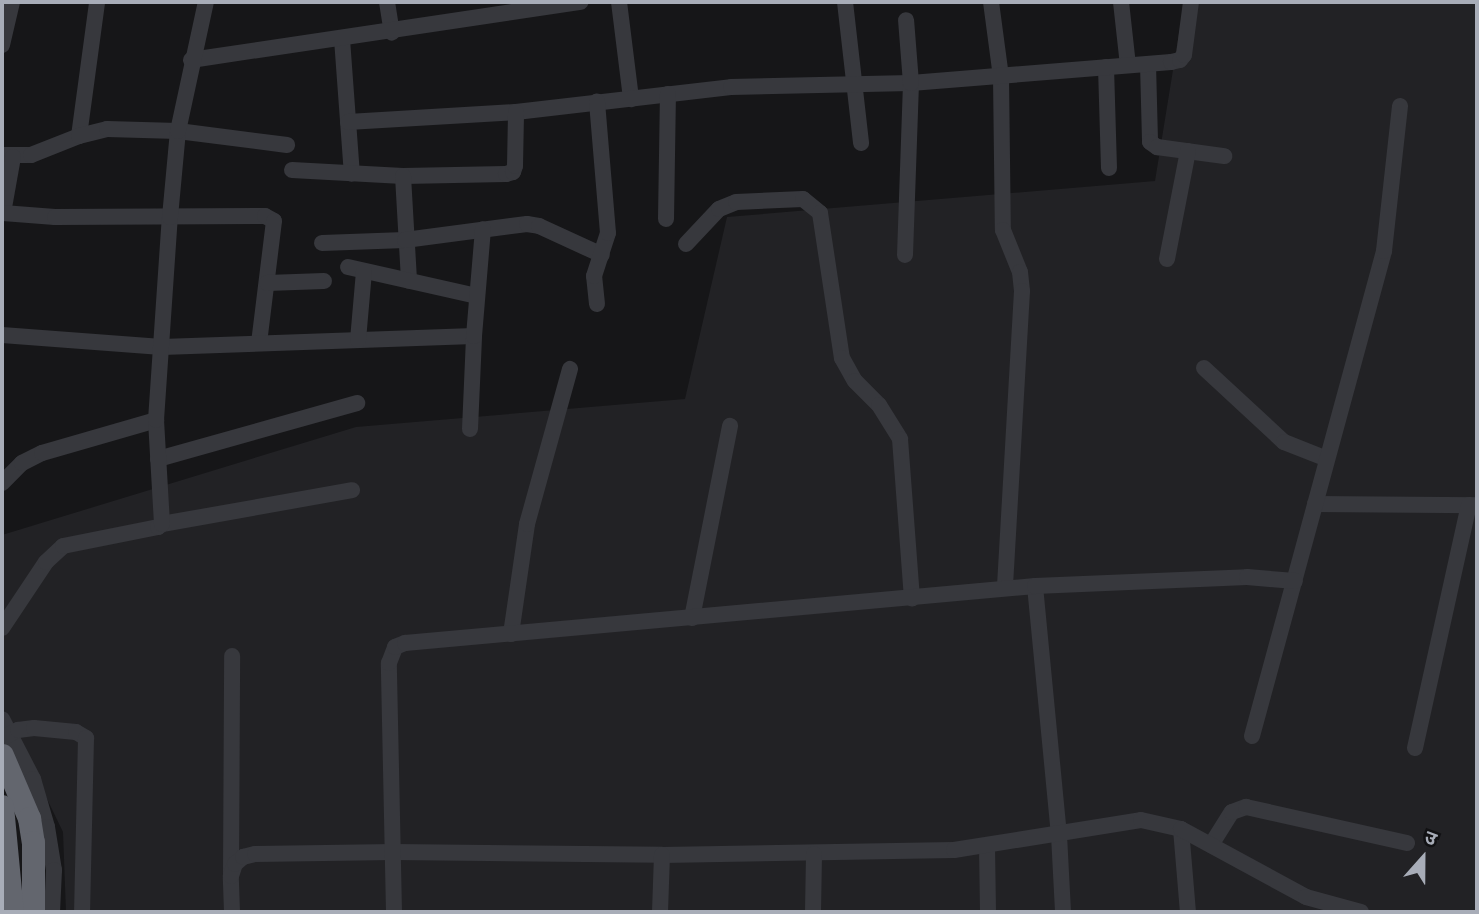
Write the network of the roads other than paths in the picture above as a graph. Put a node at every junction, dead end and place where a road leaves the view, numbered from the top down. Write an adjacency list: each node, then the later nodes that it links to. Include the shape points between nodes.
1 (12, 2): 15 (street)
2 (97, 2): 30 (street)
3 (206, 2): 16 (street)
4 (387, 2): 13 (street)
5 (581, 2): 11 (street)
6 (619, 2): 24 (street)
7 (845, 2): 22 (street)
8 (1121, 2): 18 (street)
9 (1191, 2): 17 (street, via 1184,55 1180,60)
10 (994, 3): 20 (street)
11 (505, 7): 13 (street)
12 (906, 20): 21 (street)
13 (392, 33): 14 (street)
14 (342, 39): 16 (street); 28 (street)
15 (2, 45)
16 (191, 60): 29 (street)
17 (1147, 64): 18 (street); 33 (street, via 1150,142)
18 (1128, 65): 19 (street)
19 (1106, 67): 20 (street); 36 (street)
20 (1001, 77): 21 (street); 77 (street, via 1003,230 1020,272 1022,291)
21 (911, 83): 22 (street); 48 (street)
22 (853, 84): 23 (street); 31 (street)
23 (668, 94): 24 (street); 42 (street)
24 (631, 99): 25 (street)
25 (597, 101): 27 (street); 47 (street, via 608,233)
26 (1400, 106): 69 (street, via 1384,251)
27 (516, 112): 28 (street); 39 (street, via 513,172)
28 (348, 122): 38 (street)
29 (178, 131): 30 (street, via 107,129); 32 (street); 41 (street)
30 (79, 136): 34 (street, via 31,156)
31 (860, 144)
32 (287, 145)
33 (1188, 151): 35 (street); 49 (street)
34 (7, 156): 40 (street)
35 (1224, 156)
36 (1109, 168)
37 (292, 170): 38 (street)
38 (352, 174): 39 (street)
39 (403, 176): 44 (street)
40 (3, 217): 41 (street)
41 (170, 217): 54 (street, via 271,218 274,228); 61 (street)
42 (666, 219)
43 (483, 229): 44 (street); 47 (street, via 539,226); 55 (street)
44 (405, 240): 45 (street); 53 (street)
45 (322, 243)
46 (686, 244): 78 (street, via 719,208 736,202 793,198 813,204 820,213 842,358 901,439)
47 (602, 255): 56 (street, via 593,283)
48 (905, 255)
49 (1167, 258)
50 (348, 267): 51 (street)
51 (364, 271): 53 (street); 59 (street)
52 (324, 281): 54 (street)
53 (409, 281): 55 (street)
54 (267, 284): 60 (street)
55 (477, 296): 58 (street)
56 (597, 304)
57 (2, 335): 61 (street)
58 (474, 336): 59 (street); 67 (street)
59 (358, 340): 60 (street)
60 (259, 343): 61 (street)
61 (162, 347): 65 (street)
62 (570, 369): 81 (street, via 527,524)
63 (1204, 369): 69 (street, via 1284,442)
64 (357, 403): 68 (street)
65 (156, 420): 68 (street); 70 (street, via 42,453 22,463)
66 (730, 426): 79 (street)
67 (470, 429)
68 (158, 459): 74 (street)
69 (1327, 459): 72 (street)
70 (2, 483)
71 (352, 490): 74 (street)
72 (1315, 504): 73 (street); 75 (street)
73 (1473, 505): 86 (street)
74 (162, 524): 80 (street, via 63,545 46,562)
75 (1295, 581): 76 (street, via 1247,577); 84 (street)
76 (1035, 586): 77 (street); 89 (street)
77 (1005, 589): 78 (street)
78 (912, 599): 79 (street)
79 (692, 618): 81 (street)
80 (2, 628)
81 (511, 634): 93 (street, via 395,647 389,663)
82 (232, 656): 98 (street)
83 (2, 719): 85 (street)
84 (1252, 736)
85 (4, 742): 96 (street, via 34,728 76,732 86,738); 97 (highway)
86 (1415, 748)
87 (2, 806): 100 (highway)
88 (1181, 829): 89 (street, via 1141,820); 91 (street); 110 (street)
89 (1059, 835): 92 (street); 109 (street)
90 (1407, 843): 91 (street, via 1246,807 1233,812)
91 (1211, 845): 99 (street)
92 (987, 847): 94 (street); 108 (street)
93 (394, 852): 95 (street); 98 (street, via 255,854 235,864); 105 (street)
94 (814, 854): 95 (street); 107 (street)
95 (662, 855): 106 (street)
96 (81, 857): 97 (street); 103 (street)
97 (43, 858): 101 (highway); 102 (street)
98 (231, 876): 104 (street)
99 (1321, 907): 111 (street)
100 (12, 912)
101 (33, 912)
102 (52, 912)
103 (82, 912)
104 (232, 912)
105 (394, 912)
106 (660, 912)
107 (813, 912)
108 (988, 912)
109 (1063, 912)
110 (1188, 912)
111 (1361, 912)

